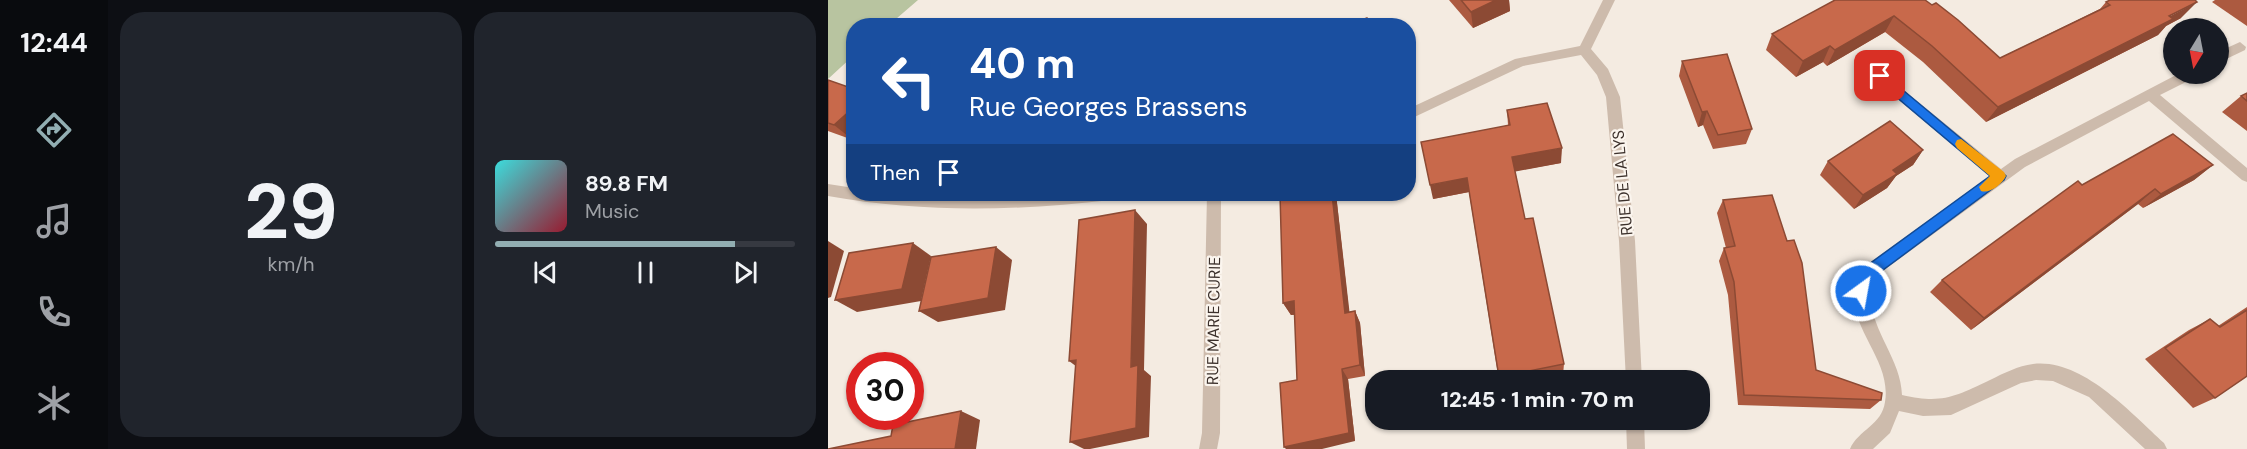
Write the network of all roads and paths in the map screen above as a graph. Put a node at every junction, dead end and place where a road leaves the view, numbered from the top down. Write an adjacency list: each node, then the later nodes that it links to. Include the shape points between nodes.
1 (1605, 1): 3 (street)
2 (2240, 47): 4 (street)
3 (1584, 50): 8 (street, via 1520,62); 16 (street, RUE DE LA LYS, via 1603,73 1613,97 1627,241)
4 (2229, 52)
5 (1880, 76): 9 (street)
6 (2169, 84): 7 (street)
7 (2149, 94): 9 (street); 10 (street)
8 (1416, 112)
9 (2000, 176): 17 (street, via 1870,271 1864,280 1861,305 1893,376)
10 (2247, 176)
11 (828, 190): 12 (street)
12 (846, 193)
13 (905, 201): 14 (street)
14 (1017, 201)
15 (1214, 201): 19 (street, RUE MARIE CURIE, via 1212,433)
16 (1633, 370)
17 (1894, 402): 21 (street, via 1884,426); 22 (street, via 1923,408 1952,407 2019,375 2054,373 2095,391)
18 (1635, 430): 20 (street)
19 (1208, 449)
20 (1636, 449)
21 (1859, 449)
22 (2158, 449)

